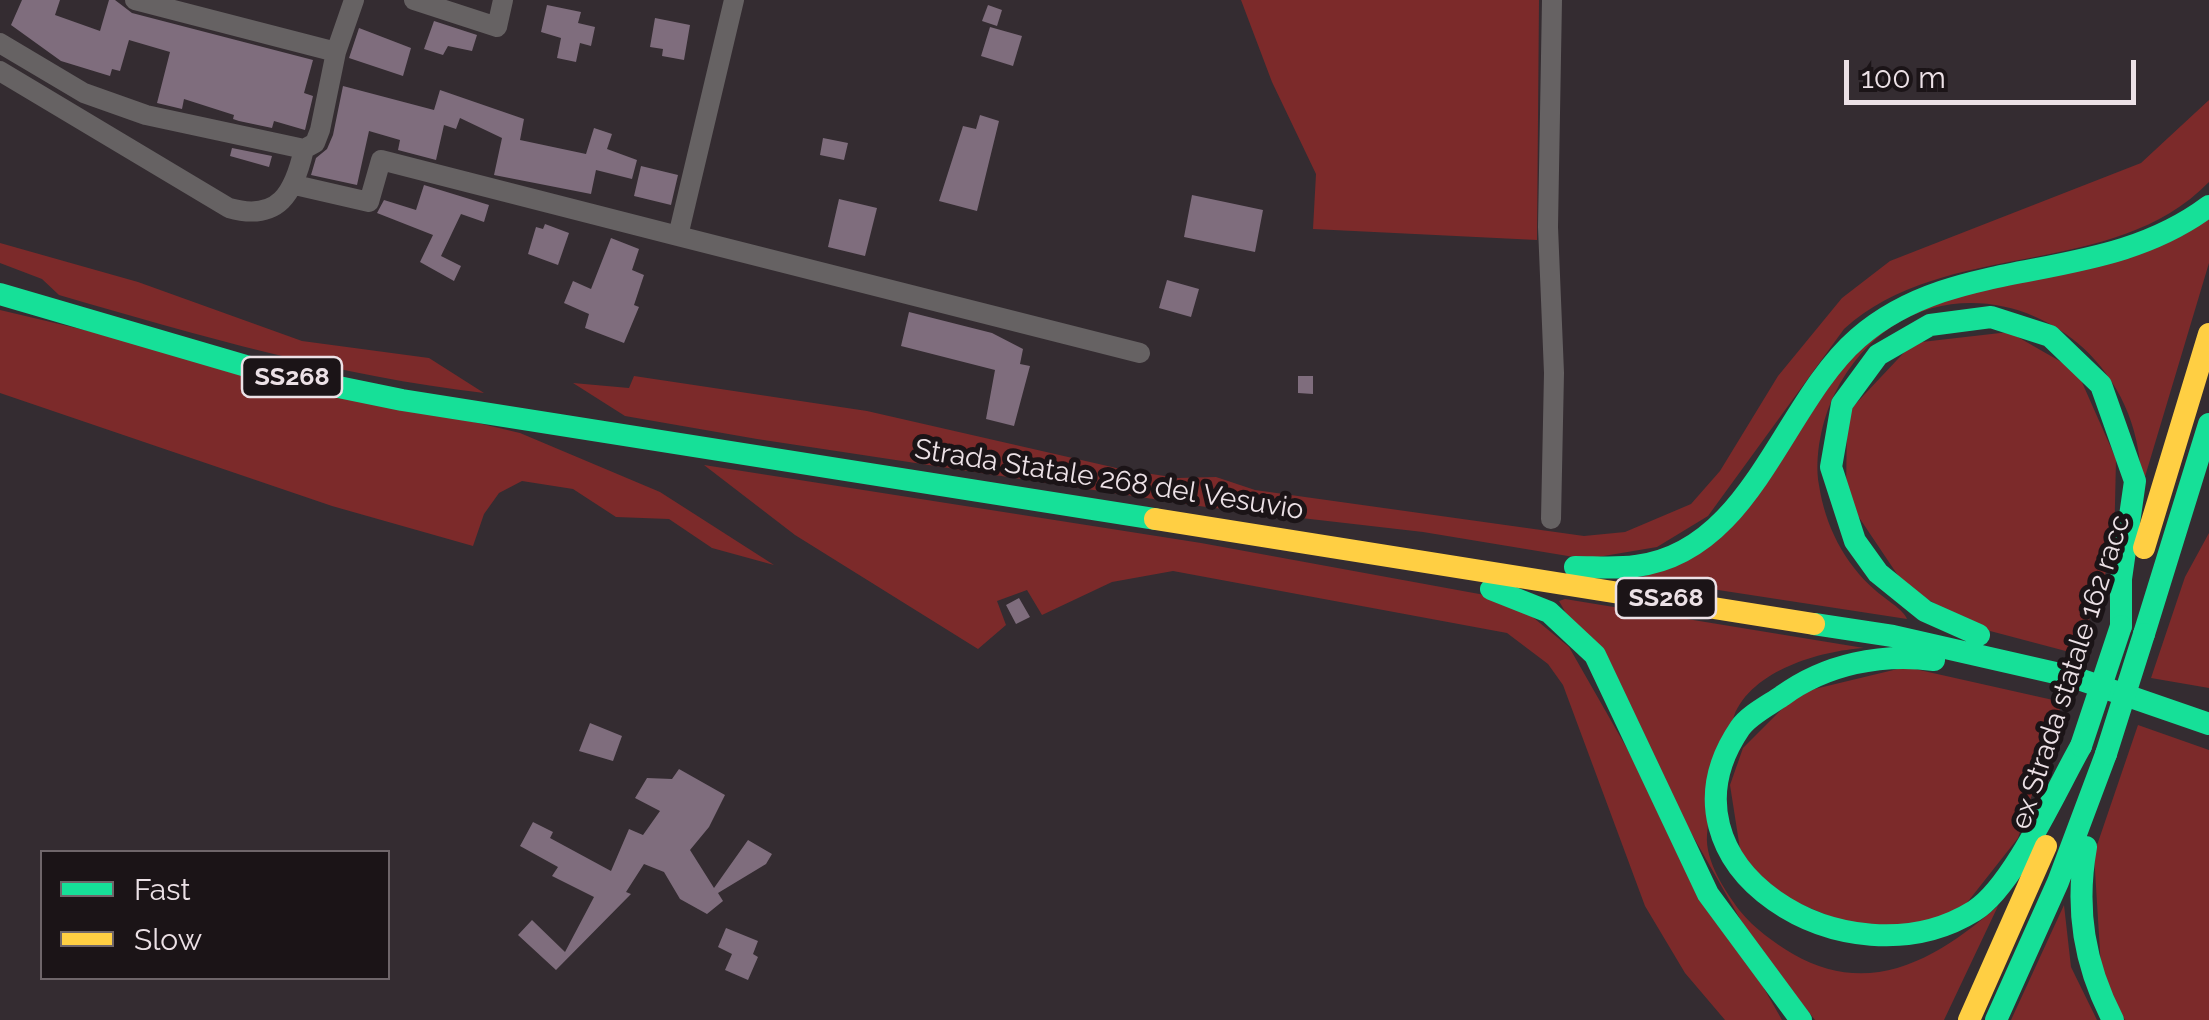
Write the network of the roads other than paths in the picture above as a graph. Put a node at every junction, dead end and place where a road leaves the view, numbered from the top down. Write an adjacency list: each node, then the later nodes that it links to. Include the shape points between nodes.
1 (135, 0): 8 (street)
2 (354, 0): 8 (street)
3 (414, 0): 4 (street, via 497,26)
4 (504, 0)
5 (734, 0): 13 (street)
6 (1552, 0): 18 (street)
7 (0, 42): 10 (street, via 84,93 146,115)
8 (336, 52): 10 (street, via 320,130)
9 (0, 71): 11 (street, via 229,208 253,214 270,209)
10 (304, 150): 11 (street)
11 (294, 185): 13 (street, via 369,202 381,160)
12 (2209, 206): 21 (highway, via 2141,248 1902,307 1875,325 1831,373 1730,514 1694,546 1657,564 1585,568)
13 (678, 236): 16 (street)
14 (0, 294): 20 (highway, Strada Statale 268 del Vesuvio / SS268, via 270,373)
15 (2209, 334): 22 (highway, ex Strada statale 162 racc)
16 (1140, 352)
17 (2209, 424): 23 (highway, ex Strada statale 162 racc)
18 (1551, 519)
19 (2202, 524): 23 (highway)
20 (1302, 541): 21 (highway, Strada Statale 268 del Vesuvio / SS268); 34 (highway, via 1511,593 1566,622 1610,679 1708,894)
21 (1366, 550): 24 (highway, Strada Statale 268 del Vesuvio / SS268, via 1858,629)
22 (2120, 626): 24 (highway, via 2134,473 2112,401 2090,367 2022,321 1980,315 1901,336 1852,385 1836,422 1830,470 1839,512 1859,548 1899,592 1950,627 1987,636); 30 (highway, ex Strada statale 162 racc, bridge)
23 (2144, 634): 31 (highway, ex Strada statale 162 racc, bridge)
24 (2036, 667): 25 (highway, Strada Statale 268 del Vesuvio / SS268)
25 (2081, 680): 26 (highway, via 2140,681); 27 (highway, Strada Statale 268 del Vesuvio / SS268); 32 (highway, via 2012,678 1899,658 1827,670 1762,706 1726,756 1713,802 1728,876)
26 (2209, 698)
27 (2148, 701): 28 (highway, Strada Statale 268 del Vesuvio / SS268); 29 (highway)
28 (2209, 724)
29 (2209, 742)
30 (2081, 746): 33 (highway, via 2012,871 1973,913 1934,941); 35 (highway, ex Strada statale 162 racc, via 2029,888)
31 (2106, 754): 36 (highway, ex Strada statale 162 racc); 37 (highway, via 2080,898 2082,943)
32 (1762, 919)
33 (1881, 958)
34 (1800, 1020)
35 (1968, 1020)
36 (1996, 1020)
37 (2113, 1020)

